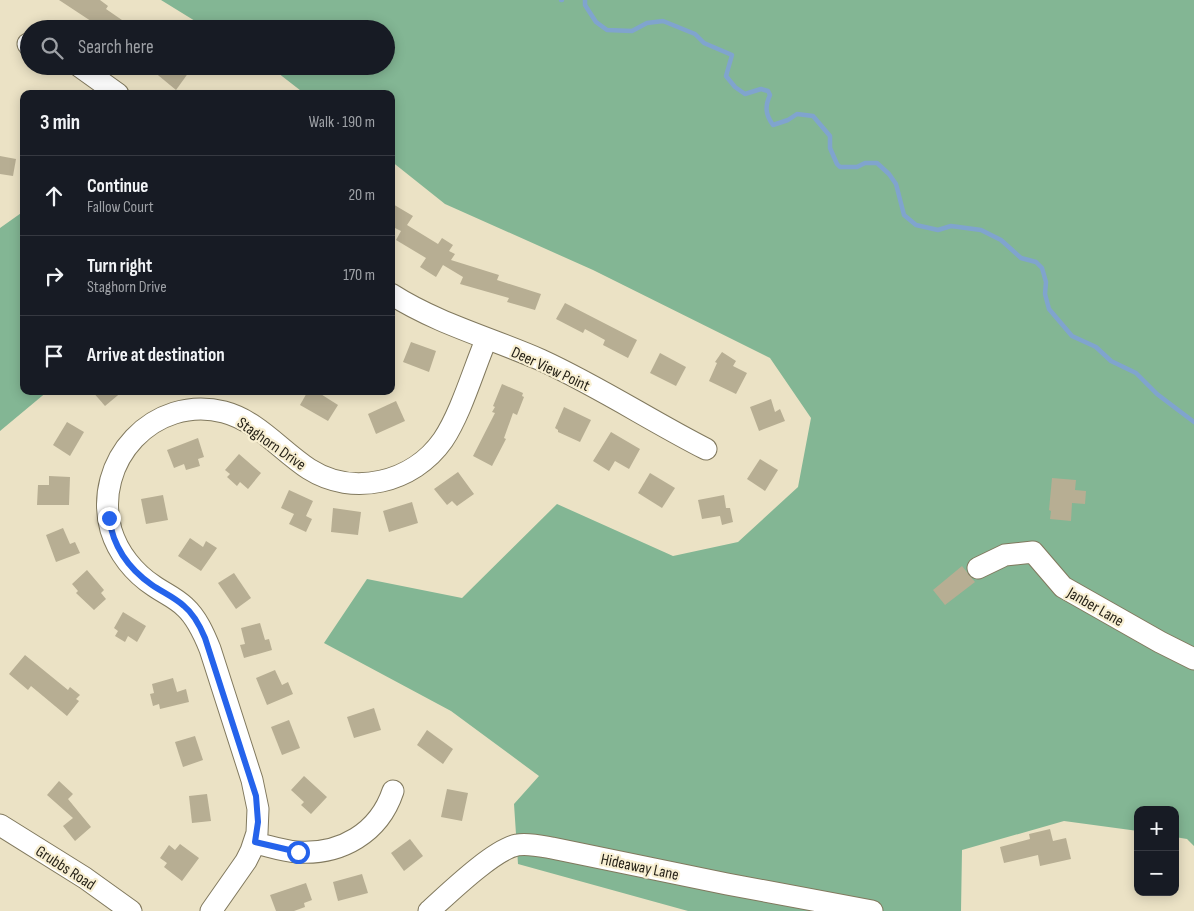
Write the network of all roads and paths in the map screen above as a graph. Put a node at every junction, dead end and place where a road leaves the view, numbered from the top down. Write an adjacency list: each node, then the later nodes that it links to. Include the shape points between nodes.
1 (92, 75): 2 (street)
2 (112, 90)
3 (395, 296): 4 (street, Deer View Point)
4 (486, 340): 5 (street, Deer View Point, via 561,370); 10 (street, Staghorn Drive, via 461,404 442,441 412,469 385,481 352,483 317,474 245,420 212,410 190,410 159,420 136,437 117,462 108,499 110,528 130,566 185,606 203,633 256,796 258,822)
5 (706, 449)
6 (978, 568): 7 (street, Janber Lane, via 1005,555 1033,552 1063,588)
7 (1194, 659)
8 (393, 790): 10 (street, via 384,813 373,826 341,846 298,852)
9 (0, 825): 11 (street, Grubbs Road)
10 (255, 842): 12 (street, Staghorn Drive, via 246,861)
11 (131, 911)
12 (211, 911)
13 (429, 911): 14 (street, Hideaway Lane, via 491,859 519,845 552,848)
14 (872, 911)

